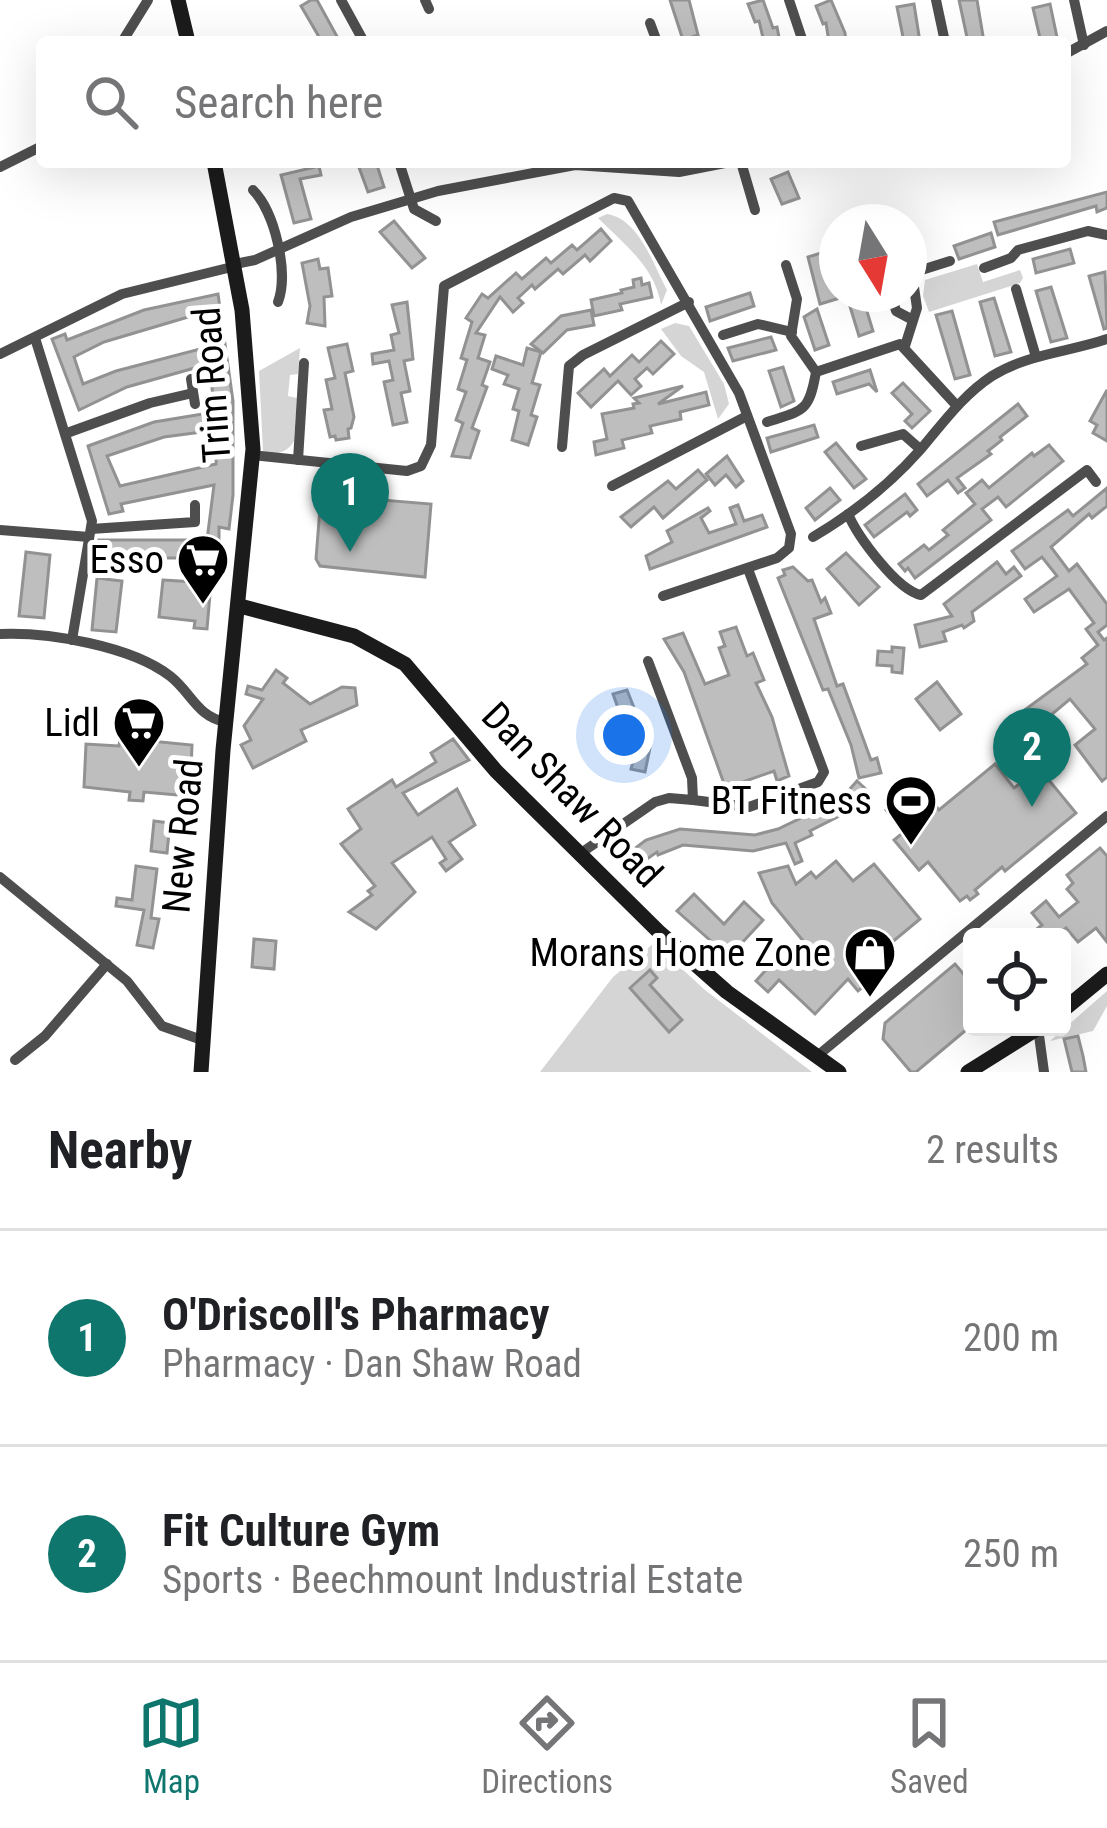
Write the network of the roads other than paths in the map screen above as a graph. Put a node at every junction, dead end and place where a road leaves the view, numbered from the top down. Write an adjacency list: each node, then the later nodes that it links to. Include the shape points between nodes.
1 (148, 0): 9 (street)
2 (178, 0): 10 (main road)
3 (341, 0): 11 (street)
4 (789, 0): 13 (street)
5 (936, 0): 14 (street)
6 (1074, 0): 15 (street)
7 (650, 23): 12 (street)
8 (1107, 31): 15 (street)
9 (126, 36)
10 (187, 36)
11 (361, 36)
12 (655, 36)
13 (801, 36)
14 (944, 36)
15 (1084, 45): 16 (street)
16 (1071, 51)
17 (36, 149): 18 (street)
18 (0, 167)
19 (215, 168): 30 (main road, Trim Road)
20 (400, 168): 24 (street)
21 (538, 168): 24 (street)
22 (743, 168): 25 (street)
23 (253, 190): 28 (street)
24 (408, 198): 26 (street); 28 (street)
25 (754, 210)
26 (436, 221)
27 (1107, 235): 32 (street, via 1088,231)
28 (277, 250): 30 (street); 34 (street)
29 (950, 261): 37 (street, via 912,273 918,300)
30 (235, 265): 40 (street, via 122,294); 55 (main road, Trim Road)
31 (786, 265): 38 (street, via 797,298)
32 (984, 268)
33 (1016, 290): 44 (street)
34 (278, 302)
35 (689, 302): 49 (street); 53 (street, via 568,366); 56 (street, via 633,204 614,198 444,286 431,445 421,466)
36 (898, 312): 37 (street)
37 (911, 319): 42 (street)
38 (792, 332): 39 (street, via 758,324); 46 (street)
39 (723, 335)
40 (35, 338): 43 (street); 51 (street)
41 (1107, 339): 44 (street)
42 (905, 346): 46 (street); 48 (street)
43 (0, 354)
44 (1036, 357): 48 (street, via 991,377)
45 (304, 363): 56 (street)
46 (816, 372): 50 (street, via 805,410)
47 (191, 379): 51 (street, via 194,399 150,403)
48 (957, 406): 54 (street)
49 (747, 416): 58 (street); 64 (street, via 791,534 785,553)
50 (767, 422)
51 (67, 433): 62 (street)
52 (861, 446): 54 (street, via 903,434)
53 (562, 447)
54 (920, 449): 60 (street)
55 (253, 455): 56 (street); 66 (main road, Trim Road)
56 (298, 460)
57 (1096, 482): 60 (street, via 1087,470 921,595 908,592)
58 (612, 486)
59 (195, 505): 62 (street, via 195,522)
60 (848, 514): 63 (street)
61 (0, 530): 62 (street)
62 (90, 533): 68 (street)
63 (813, 537)
64 (748, 569): 65 (street); 71 (street, via 824,772 818,782 749,807)
65 (663, 596)
66 (240, 606): 70 (main road, New Road); 73 (main road, Dan Shaw Road, via 333,629 395,657)
67 (0, 634): 68 (street)
68 (72, 640): 70 (street, via 159,669 200,710)
69 (648, 661): 71 (street)
70 (226, 722): 80 (main road, New Road)
71 (693, 800): 73 (street, via 655,802)
72 (1107, 816): 81 (street)
73 (581, 853): 81 (main road, Dan Shaw Road, via 727,992)
74 (0, 877): 75 (street)
75 (107, 964): 80 (street, via 162,1026); 82 (street)
76 (1107, 974): 77 (main road)
77 (1071, 1004)
78 (1026, 1036): 85 (main road)
79 (1040, 1036): 86 (street)
80 (202, 1040): 83 (main road, New Road)
81 (816, 1058): 84 (main road, Dan Shaw Road)
82 (15, 1060)
83 (201, 1072)
84 (839, 1072)
85 (968, 1072)
86 (1044, 1072)

